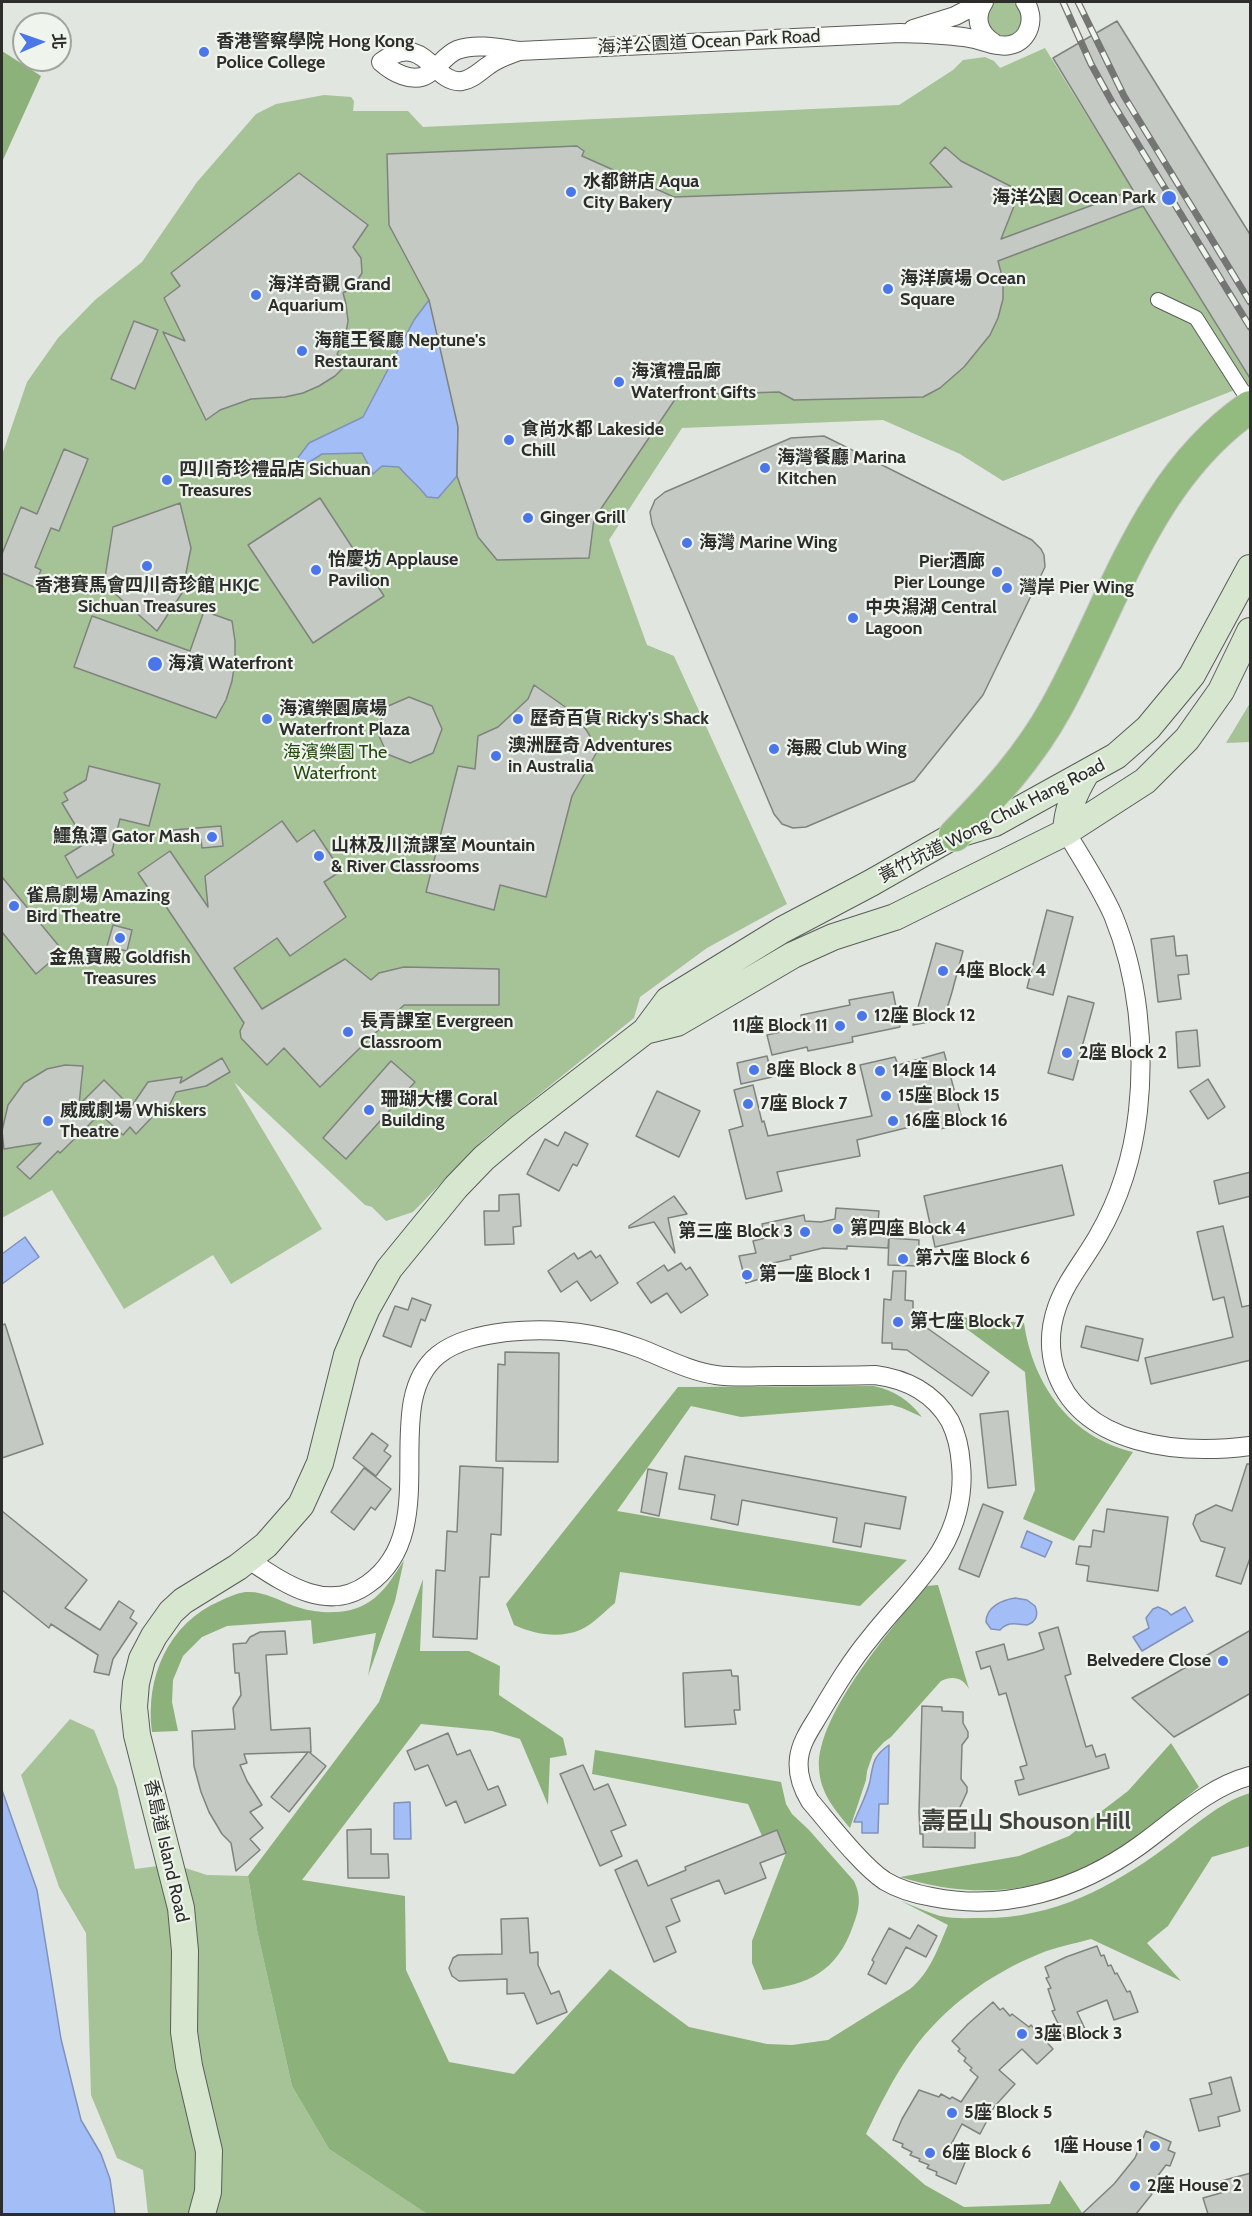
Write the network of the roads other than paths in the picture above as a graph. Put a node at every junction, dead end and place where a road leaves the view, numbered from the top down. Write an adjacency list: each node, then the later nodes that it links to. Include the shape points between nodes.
1 (983, 2): 3 (street, 海洋公園道 Ocean Park Road); 4 (street, 海洋公園道 Ocean Park Road, via 978,24)
2 (1025, 2): 4 (street, 海洋公園道 Ocean Park Road, via 1031,16 1028,32 1010,45)
3 (900, 33): 4 (street, 海洋公園道 Ocean Park Road); 5 (street, 海洋公園道 Ocean Park Road)
4 (994, 43)
5 (519, 51): 5 (street, 海洋公園道 Ocean Park Road, via 470,47 457,50 435,67 446,78 459,82)
6 (1158, 300): 7 (street, via 1196,318 1242,390)
7 (1251, 397)
8 (1251, 407): 14 (highway, via 1219,431 1166,493 1041,734 1003,786)
9 (1251, 568): 11 (main road, 黃竹坑道 Wong Chuk Hang Road, via 1192,675 1149,728 1116,756)
10 (1251, 631): 13 (main road, 黃竹坑道 Wong Chuk Hang Road, via 1221,691 1187,739 1145,781)
11 (1084, 775): 12 (main road, 黃竹坑道 Wong Chuk Hang Road); 13 (main road, via 1066,816)
12 (1015, 813): 13 (main road, via 1048,822); 14 (main road, 黃竹坑道 Wong Chuk Hang Road)
13 (1065, 832): 16 (main road, 黃竹坑道 Wong Chuk Hang Road); 18 (street, via 1112,913 1129,965 1139,1019 1140,1079 1135,1132 1125,1177 1108,1218 1058,1305 1051,1334 1054,1364 1074,1404 1111,1431 1145,1442 1186,1448)
14 (955, 835): 15 (main road, 黃竹坑道 Wong Chuk Hang Road)
15 (871, 883): 16 (main road, via 872,896 880,909); 17 (main road, 黃竹坑道 Wong Chuk Hang Road, via 782,930 668,1000)
16 (895, 917): 17 (main road, 黃竹坑道 Wong Chuk Hang Road, via 793,955 677,1023)
17 (645, 1031): 19 (main road, 黃竹坑道 Wong Chuk Hang Road, via 493,1151 407,1245 376,1291 354,1337 320,1463 308,1492 279,1530)
18 (1251, 1446)
19 (243, 1564): 20 (street, via 311,1594 346,1595 372,1582 394,1552 406,1524 412,1406 418,1383 438,1355 475,1338 557,1329 637,1347 717,1376 889,1377 927,1395 947,1417 959,1449 961,1489 954,1522 940,1552 853,1660 802,1745 799,1769 804,1791 870,1868 895,1887 943,1899 992,1902 1037,1895 1103,1869 1226,1784); 21 (main road, 香島道 Island Road, via 183,1601 161,1625 142,1659 134,1696 137,1735 181,1908 184,2032 209,2151 208,2192)
20 (1251, 1776)
21 (202, 2214)

